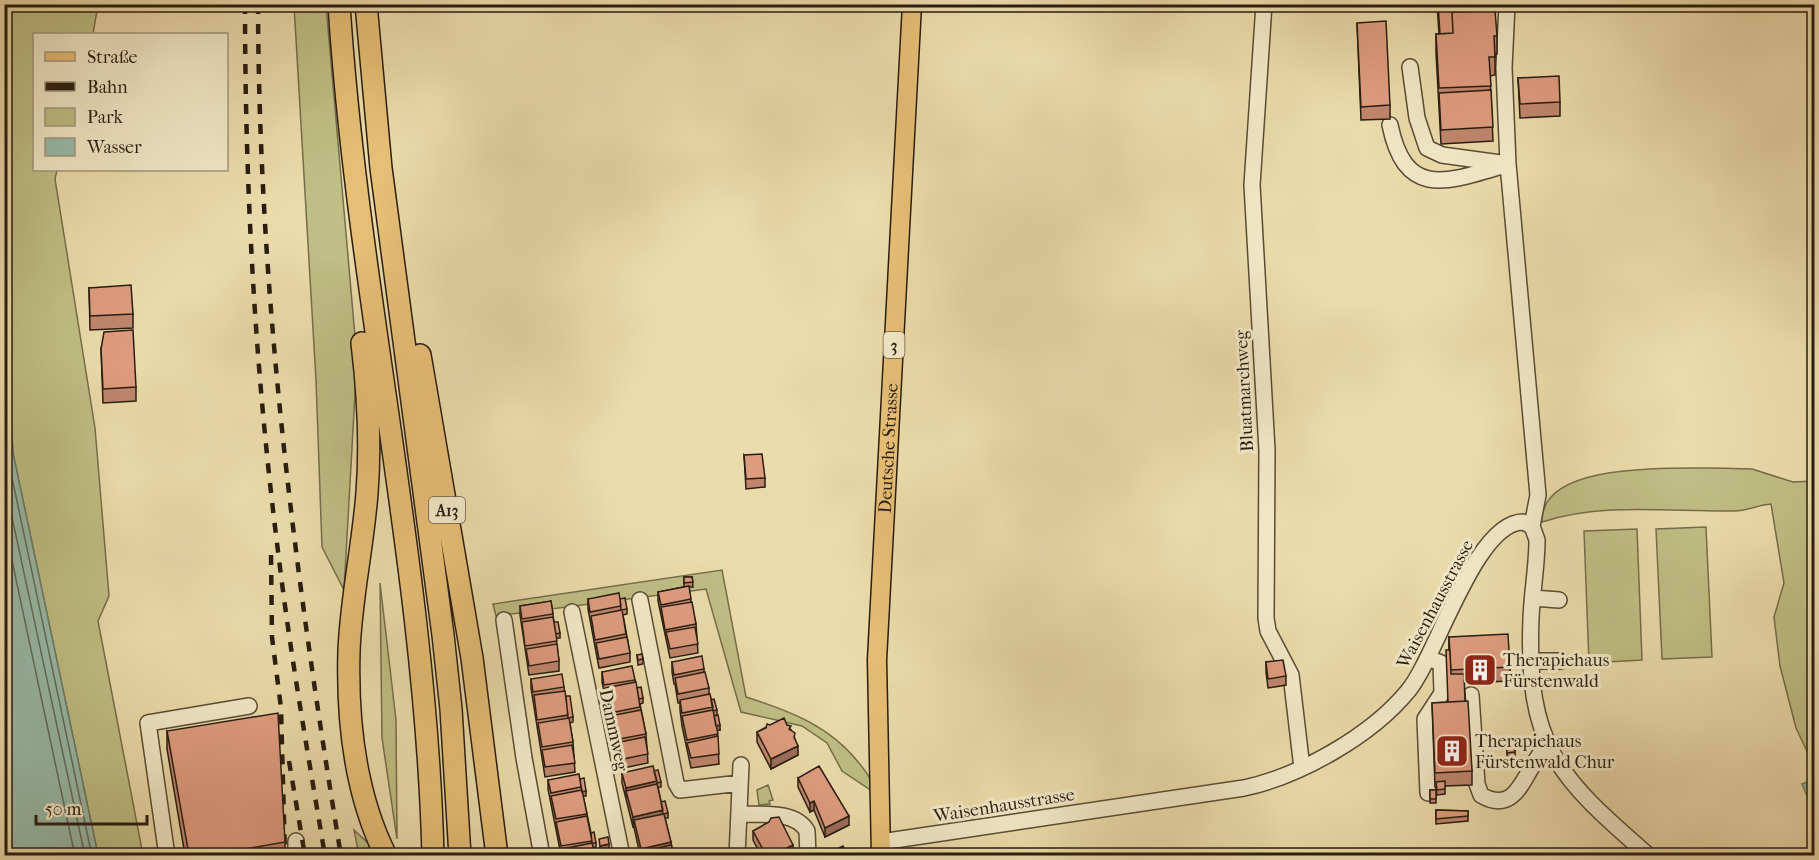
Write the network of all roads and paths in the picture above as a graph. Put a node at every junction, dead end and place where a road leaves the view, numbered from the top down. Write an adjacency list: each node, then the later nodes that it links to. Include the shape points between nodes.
1 (339, 4): 10 (highway, A13)
2 (366, 4): 9 (highway, A13)
3 (912, 4): 28 (main road, Deutsche Strasse / 3, via 877,660)
4 (1264, 4): 24 (street, Bluatmarchweg, via 1252,185 1267,450 1266,618 1268,631 1291,675)
5 (1508, 4): 8 (street, via 1504,68)
6 (1410, 67): 8 (street, via 1417,118 1427,148 1442,155)
7 (1390, 125): 8 (street, via 1399,157 1426,178 1455,178)
8 (1508, 164): 11 (street, via 1538,495)
9 (381, 168): 32 (highway, A13, via 437,582 451,709); 33 (highway, A13, via 409,284 467,623)
10 (359, 216): 30 (highway, A13, via 358,304 369,404 369,464 349,650 350,712 365,796); 31 (highway, A13, via 410,581 430,778)
11 (1532, 526): 12 (street, via 1537,546); 17 (street, Waisenhausstrasse, via 1523,522 1510,524 1488,546 1446,616)
12 (1533, 598): 14 (street); 18 (street)
13 (640, 600): 25 (street, via 676,783 680,790)
14 (1559, 600)
15 (572, 612): 35 (street, Dammweg)
16 (504, 620): 34 (street)
17 (1428, 658): 24 (street, Waisenhausstrasse, via 1414,683 1390,709 1352,739); 26 (street, via 1441,663 1443,688 1425,719)
18 (1531, 661): 19 (street); 22 (street, via 1534,704)
19 (1561, 661)
20 (1471, 695): 22 (street, via 1481,795 1496,801 1511,798 1538,754)
21 (249, 706): 29 (street, via 148,723)
22 (1548, 745): 38 (street, via 1578,790)
23 (741, 765): 25 (street)
24 (1302, 768): 28 (street, Waisenhausstrasse, via 1244,788)
25 (740, 783): 27 (street)
26 (1428, 793)
27 (739, 814): 36 (street); 37 (street, via 798,820 807,831)
28 (881, 849)
29 (167, 855)
30 (386, 855)
31 (433, 855)
32 (460, 855)
33 (497, 855)
34 (542, 855)
35 (622, 855)
36 (737, 855)
37 (808, 855)
38 (1649, 855)

